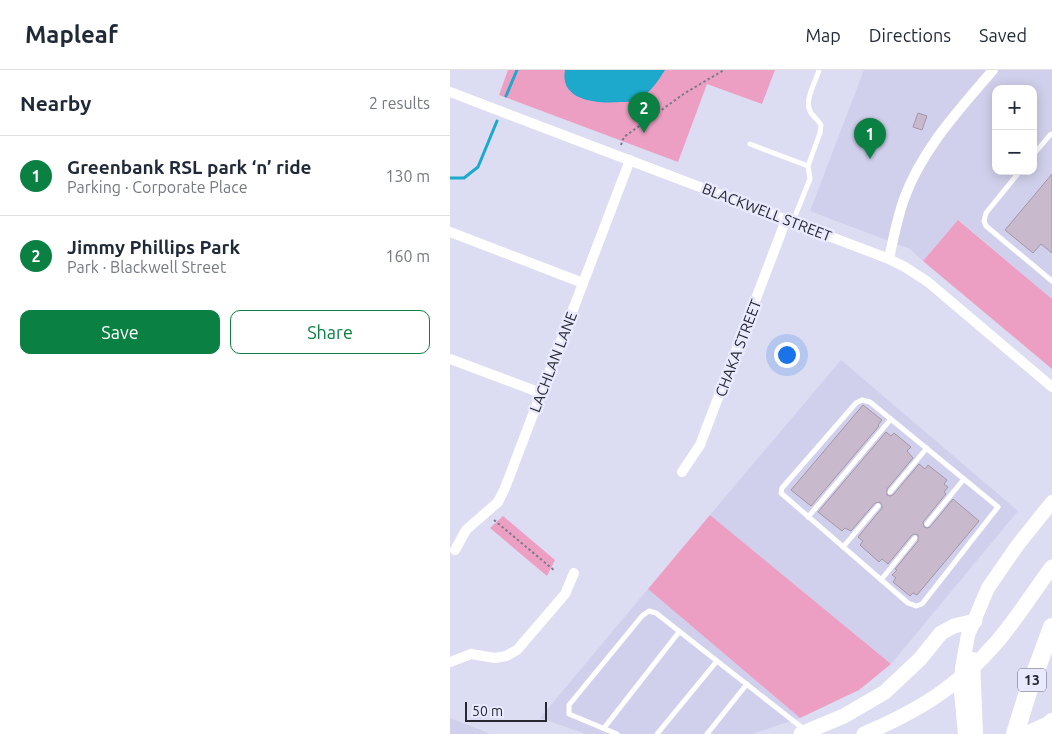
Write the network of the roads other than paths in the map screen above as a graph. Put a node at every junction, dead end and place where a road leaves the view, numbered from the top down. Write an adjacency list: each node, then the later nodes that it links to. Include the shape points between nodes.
1 (819, 70): 8 (lane, via 808,106 821,125)
2 (993, 70): 12 (street, via 950,120 912,179 899,214)
3 (450, 92): 7 (street, BLACKWELL STREET)
4 (1052, 134): 6 (lane)
5 (750, 144): 8 (lane)
6 (1037, 150)
7 (630, 160): 10 (street, BLACKWELL STREET); 14 (street, LACHLAN LANE)
8 (808, 166): 10 (lane, via 810,179 797,213)
9 (1017, 175): 13 (lane, via 986,213 984,221)
10 (786, 220): 12 (street, BLACKWELL STREET); 20 (street, CHAKA STREET, via 700,445)
11 (450, 232): 14 (street)
12 (889, 259): 16 (street, BLACKWELL STREET, via 928,282)
13 (1052, 281)
14 (583, 283): 17 (street, LACHLAN LANE)
15 (450, 359): 17 (street)
16 (1052, 387)
17 (541, 394): 29 (street, LACHLAN LANE, via 498,502 466,530)
18 (891, 419): 19 (lane); 25 (lane); 25 (lane, via 870,402 862,400 856,403 782,488 781,493)
19 (927, 448): 21 (lane); 22 (lane)
20 (682, 472)
21 (964, 479): 26 (lane); 32 (lane, via 998,507 922,604 908,603)
22 (890, 492)
23 (1052, 502): 33 (main road, via 988,588)
24 (878, 506): 28 (lane)
25 (808, 517): 28 (lane)
26 (927, 524)
27 (915, 538): 32 (lane)
28 (843, 547): 32 (lane)
29 (454, 550)
30 (1052, 567): 45 (main road, via 996,643 972,668 938,696 897,720)
31 (574, 572): 37 (street, via 565,594 517,650 495,658 471,654)
32 (881, 580)
33 (975, 620): 41 (main road, via 941,633 920,659 885,692 844,716); 46 (main road, via 966,642 962,668); 47 (main road, via 973,688)
34 (1052, 627): 48 (highway, 13)
35 (679, 632): 36 (lane); 40 (lane); 40 (lane, via 649,611 568,706 569,714)
36 (717, 661): 38 (lane); 43 (lane)
37 (450, 662)
38 (747, 684): 41 (lane); 44 (lane)
39 (1052, 722): 49 (main road); 50 (highway)
40 (604, 728): 42 (lane)
41 (804, 733)
42 (617, 734)
43 (657, 734)
44 (707, 734)
45 (864, 734)
46 (965, 734)
47 (976, 734)
48 (1016, 734)
49 (1025, 734)
50 (1049, 734)

